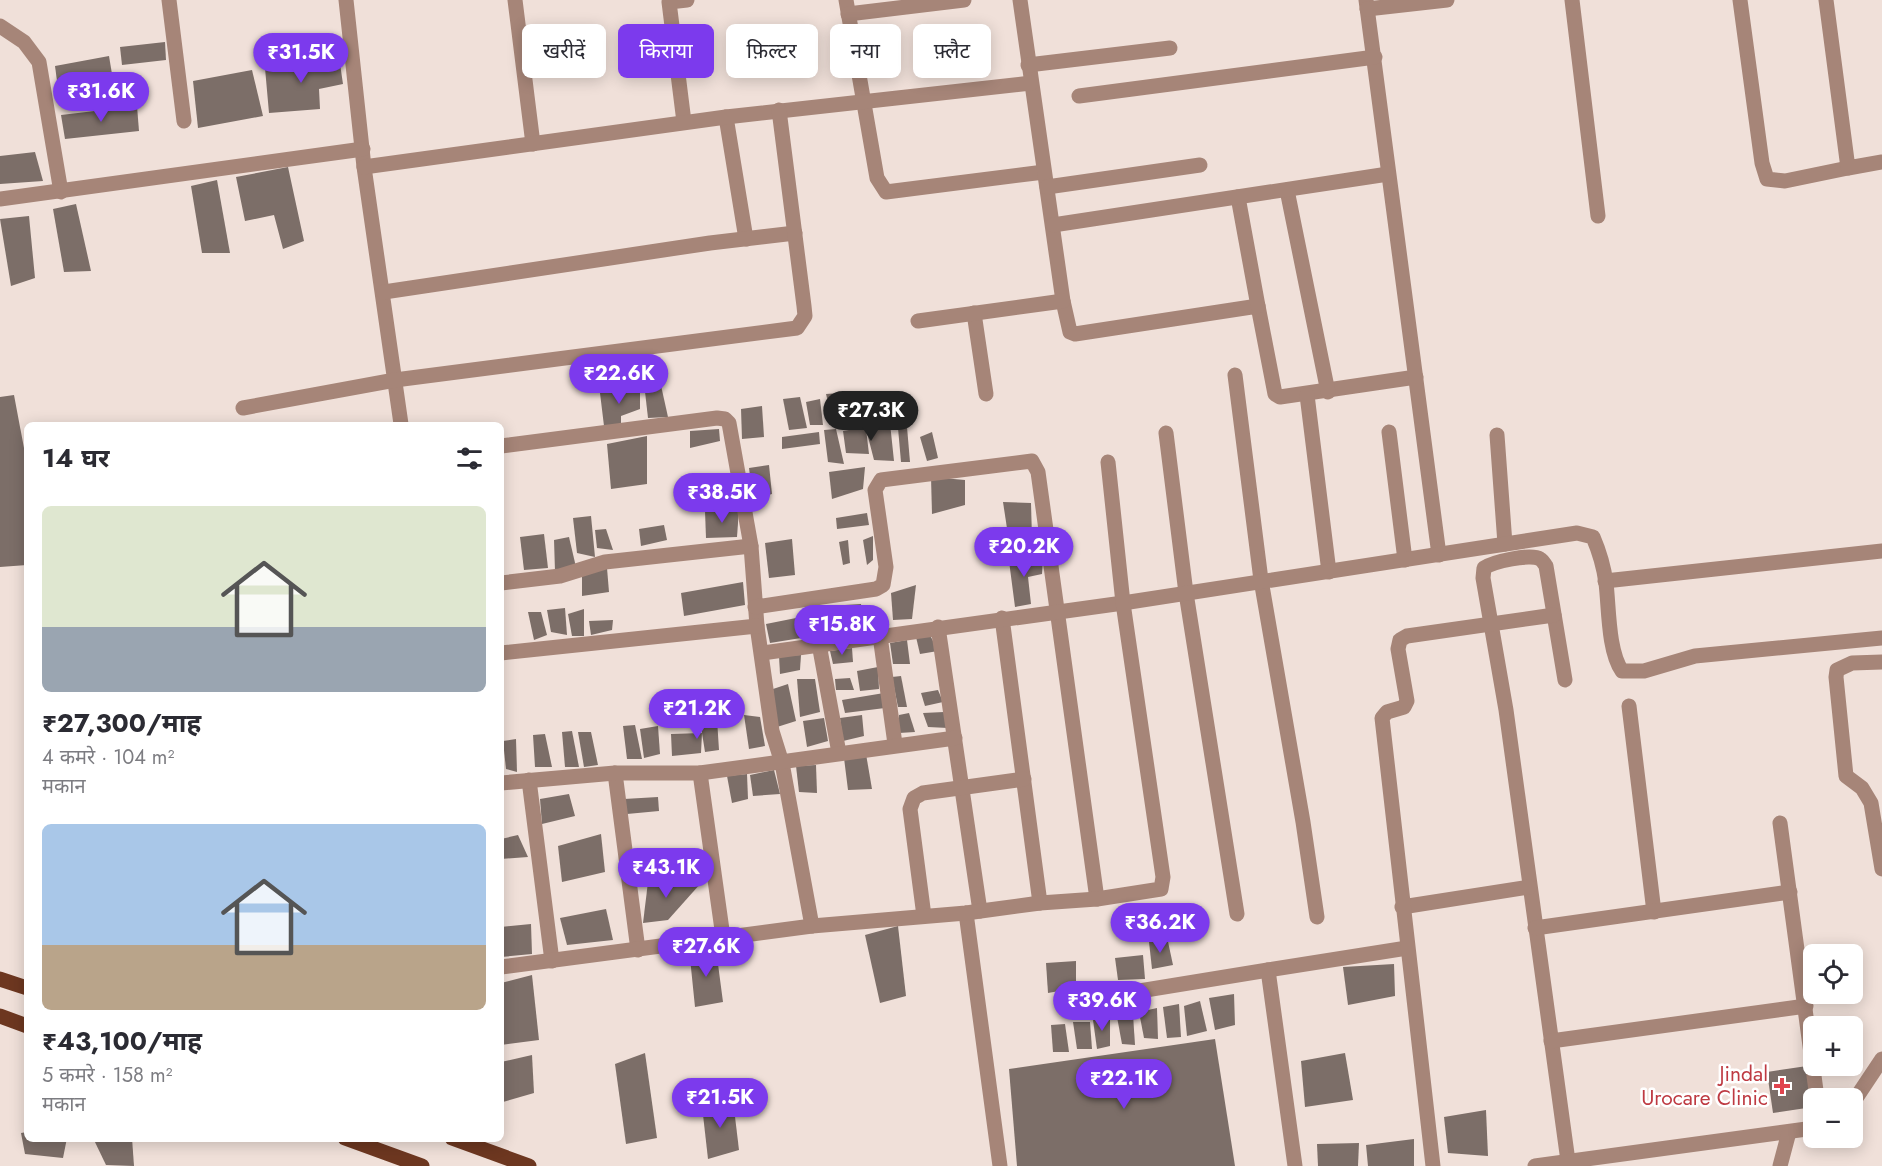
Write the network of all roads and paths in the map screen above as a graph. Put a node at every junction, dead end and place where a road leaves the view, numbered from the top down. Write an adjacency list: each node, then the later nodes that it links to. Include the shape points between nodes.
1 (169, 0): 23 (street)
2 (346, 0): 26 (street)
3 (515, 0): 25 (street)
4 (687, 0): 11 (street)
5 (964, 0): 13 (street)
6 (1020, 0): 17 (street)
7 (1447, 0): 12 (street)
8 (1572, 0): 37 (street)
9 (1740, 0): 30 (street, via 1767,179 1785,181)
10 (1826, 0): 30 (street)
11 (668, 1): 24 (street)
12 (1367, 4): 16 (street)
13 (847, 7): 20 (street)
14 (0, 26): 34 (street, via 24,42 39,62)
15 (1170, 48): 17 (street)
16 (1375, 57): 19 (street); 31 (street)
17 (1028, 65): 18 (street)
18 (1031, 83): 20 (street); 32 (street)
19 (1079, 96)
20 (863, 101): 21 (street); 32 (street, via 877,178 886,192)
21 (779, 110): 22 (street); 39 (street)
22 (726, 117): 24 (street); 40 (street)
23 (184, 121)
24 (684, 122): 25 (street)
25 (533, 144): 29 (street)
26 (363, 149): 29 (street); 34 (street)
27 (1882, 162): 30 (street)
28 (1200, 165): 32 (street)
29 (364, 167): 41 (street)
30 (1848, 168)
31 (1388, 174): 33 (street); 47 (street)
32 (1045, 179): 38 (street)
33 (1287, 190): 35 (street); 49 (street)
34 (61, 192): 36 (street)
35 (1238, 197): 38 (street); 43 (street)
36 (0, 199)
37 (1598, 216)
38 (1053, 225): 42 (street)
39 (795, 233): 40 (street); 48 (street, via 805,316 797,328)
40 (746, 239): 41 (street)
41 (384, 292): 48 (street)
42 (1063, 302): 43 (street, via 1067,327 1076,334); 44 (street)
43 (1258, 306): 51 (street, via 1275,394)
44 (974, 313): 45 (street); 50 (street)
45 (918, 321)
46 (1235, 375): 65 (street)
47 (1416, 377): 49 (street); 62 (street)
48 (395, 380): 52 (street); 53 (street)
49 (1328, 392): 51 (street)
50 (986, 394)
51 (1307, 395): 64 (street)
52 (243, 408)
53 (401, 422)
54 (1389, 432): 63 (street)
55 (1166, 433): 68 (street)
56 (1497, 435): 59 (street)
57 (504, 446): 60 (street, via 725,419 731,430)
58 (1108, 462): 69 (street)
59 (1505, 544): 62 (street); 66 (street, via 1587,533 1597,546)
60 (751, 546): 67 (street, via 605,562 560,576); 70 (street)
61 (1882, 551): 66 (street)
62 (1439, 555): 63 (street)
63 (1404, 560): 64 (street)
64 (1329, 572): 65 (street)
65 (1261, 580): 68 (street); 106 (street)
66 (1605, 581): 78 (street, via 1613,645 1622,671 1644,671 1695,656)
67 (504, 583)
68 (1186, 593): 69 (street); 104 (street)
69 (1123, 603): 71 (street); 99 (street, via 1164,884 1157,891)
70 (755, 607): 71 (street, via 883,585 886,567 875,490 881,480 1032,461 1038,472); 75 (street)
71 (1055, 610): 73 (street); 99 (street)
72 (1554, 615): 74 (street); 74 (street, via 1546,566 1533,556 1484,568); 83 (street)
73 (1002, 618): 76 (street); 91 (street)
74 (1491, 624): 97 (street); 101 (street, via 1400,640 1398,649 1407,701 1404,707 1387,712 1382,718)
75 (757, 626): 80 (street); 81 (street)
76 (938, 627): 77 (street); 85 (street)
77 (880, 636): 79 (street); 86 (street)
78 (1882, 638)
79 (819, 645): 81 (street); 87 (street)
80 (504, 653)
81 (762, 653): 88 (street, via 772,731)
82 (1882, 662): 96 (street, via 1844,665 1837,670 1836,677 1846,776 1862,788 1871,803)
83 (1565, 680)
84 (1629, 706): 103 (street)
85 (955, 738): 86 (street); 94 (street)
86 (895, 744): 87 (street)
87 (839, 753): 88 (street)
88 (782, 763): 89 (street); 107 (street)
89 (700, 772): 90 (street); 109 (street)
90 (615, 773): 92 (street); 111 (street)
91 (1024, 779): 94 (street); 100 (street)
92 (529, 780): 93 (street); 112 (street)
93 (504, 783)
94 (963, 788): 102 (street); 105 (street, via 923,792 914,798 910,809)
95 (1780, 823): 98 (street)
96 (1882, 869)
97 (1529, 887): 101 (street); 108 (street)
98 (1790, 892): 103 (street); 118 (street)
99 (1097, 899): 100 (street)
100 (1040, 903): 102 (street)
101 (1402, 906): 110 (street)
102 (973, 912): 105 (street); 133 (street)
103 (1654, 912): 108 (street)
104 (1237, 914)
105 (924, 916): 107 (street)
106 (1317, 917)
107 (812, 926): 109 (street)
108 (1536, 928): 121 (street)
109 (723, 937): 111 (street)
110 (1407, 948): 114 (street); 135 (street)
111 (638, 950): 112 (street)
112 (552, 961): 113 (street)
113 (504, 967)
114 (1268, 970): 117 (street); 134 (street)
115 (0, 979): 116 (main road)
116 (24, 987)
117 (1072, 1002)
118 (1806, 1006): 121 (street); 123 (street)
119 (0, 1017): 120 (main road)
120 (24, 1025)
121 (1551, 1041): 130 (street)
122 (1882, 1059): 124 (street)
123 (1817, 1088)
124 (1863, 1088)
125 (1803, 1130): 126 (street)
126 (1789, 1132): 130 (street); 137 (street)
127 (356, 1142): 131 (main road)
128 (473, 1142): 129 (main road)
129 (488, 1145): 132 (main road)
130 (1568, 1161): 136 (street)
131 (422, 1166)
132 (529, 1166)
133 (1000, 1166)
134 (1295, 1166)
135 (1433, 1166)
136 (1536, 1166)
137 (1780, 1166)

